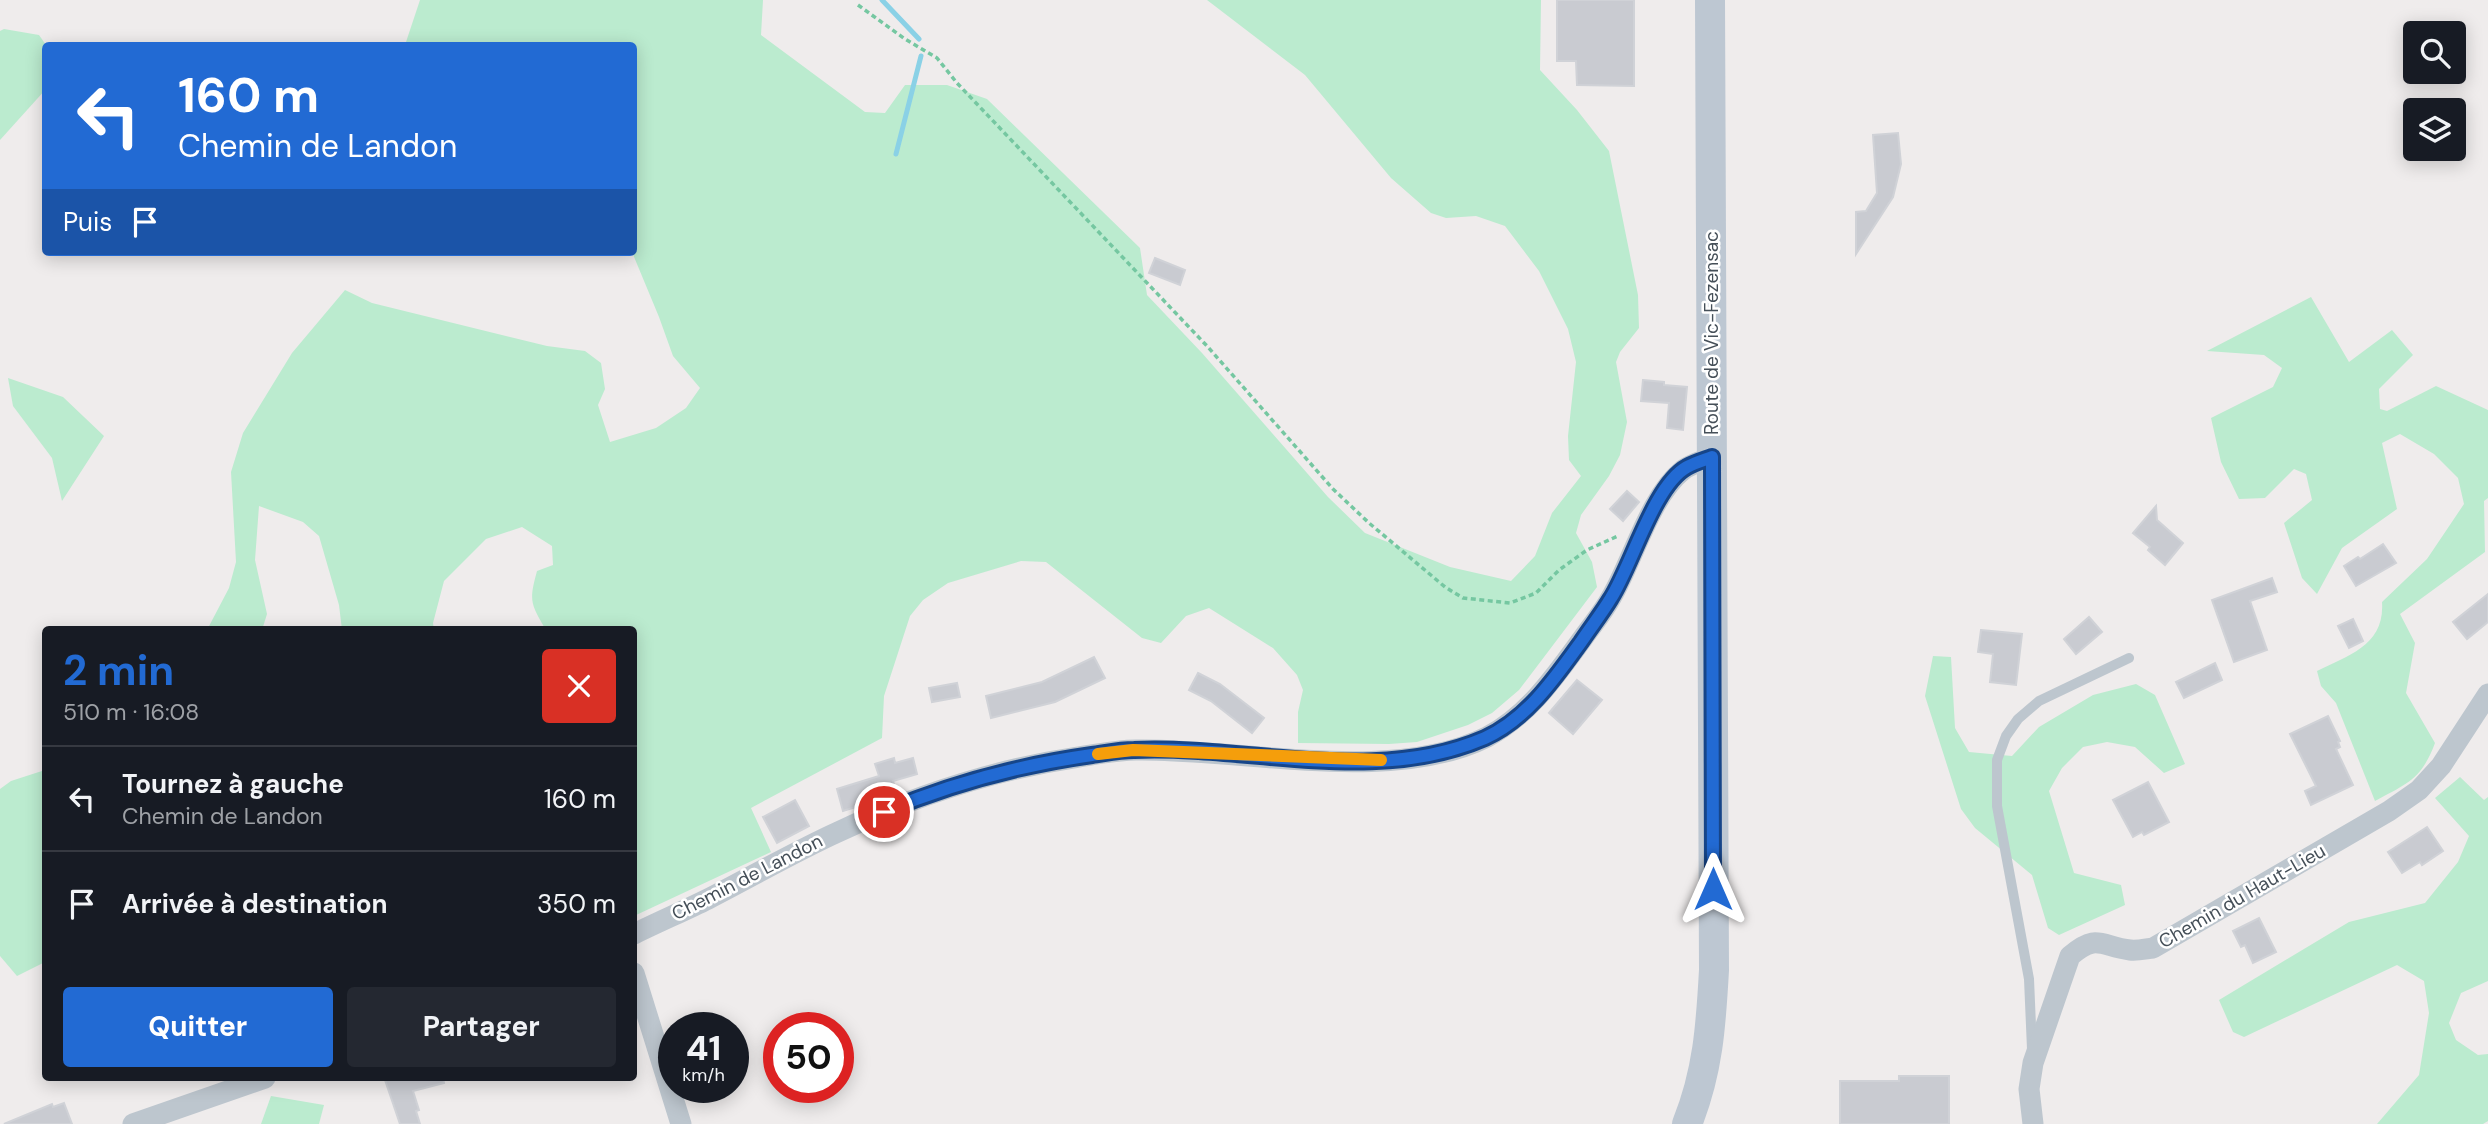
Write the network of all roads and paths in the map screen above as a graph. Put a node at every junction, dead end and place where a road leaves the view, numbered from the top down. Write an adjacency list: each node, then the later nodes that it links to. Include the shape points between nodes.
1 (1710, 0): 3 (main road, Route de Vic-Fezensac)
2 (858, 5): 4 (path, via 937,58 1207,346 1333,489 1445,587 1463,598 1510,603 1536,593 1587,550)
3 (1712, 457): 7 (street, Chemin de Landon, via 1686,467 1672,480 1612,598 1558,674 1521,714 1488,736 1454,750 1403,760 1133,750 1021,768 931,794 836,832); 13 (main road, Route de Vic-Fezensac, via 1714,970 1710,1045)
4 (1622, 534)
5 (2129, 658): 9 (lane, via 2039,701 2018,719 1997,760 1997,806 2029,979)
6 (2488, 694): 9 (street, Chemin du Haut-Lieu, via 2441,766 2419,790 2389,811 2153,948 2132,951 2095,942 2083,945 2070,956)
7 (637, 933)
8 (637, 983): 12 (street)
9 (2033, 1063): 14 (street, Chemin du Haut-Lieu, via 2029,1089)
10 (256, 1081): 11 (street)
11 (133, 1124)
12 (681, 1124)
13 (1687, 1124)
14 (2033, 1124)

